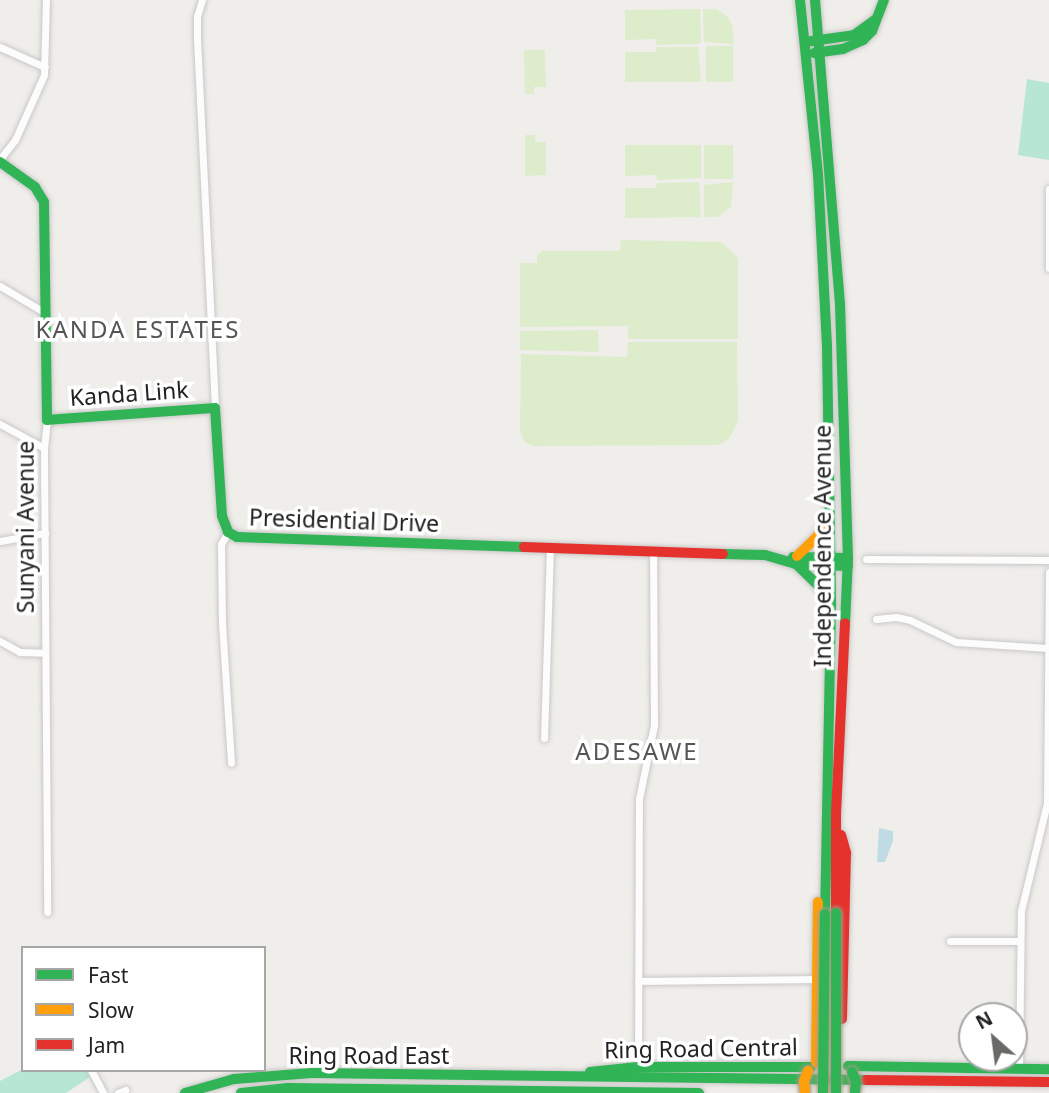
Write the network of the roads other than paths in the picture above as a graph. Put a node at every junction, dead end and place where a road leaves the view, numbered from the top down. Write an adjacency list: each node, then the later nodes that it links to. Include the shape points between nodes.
1 (46, 0): 11 (street)
2 (202, 0): 17 (street, Presidential Drive, via 197,40)
3 (800, 0): 9 (main road, Independence Avenue)
4 (815, 0): 7 (main road, Independence Avenue)
5 (884, 0): 6 (main road)
6 (876, 19): 7 (main road, via 853,35); 10 (main road, via 863,40)
7 (820, 40): 9 (main road); 10 (main road, Independence Avenue)
8 (0, 47): 11 (street)
9 (806, 47): 10 (main road); 21 (main road, Independence Avenue, via 825,318)
10 (821, 53): 31 (main road, Independence Avenue, via 841,304)
11 (45, 67): 12 (street, via 33,106)
12 (0, 161): 16 (main road, Sunyani Avenue, via 35,187 44,202)
13 (1049, 189): 14 (street)
14 (1049, 268)
15 (0, 286): 16 (street)
16 (44, 312): 18 (main road, Sunyani Avenue)
17 (215, 408): 18 (main road, Kanda Link); 22 (main road, Presidential Drive, via 222,516)
18 (47, 420): 20 (street, Sunyani Avenue)
19 (0, 424): 20 (street)
20 (44, 448): 23 (street, Sunyani Avenue)
21 (828, 518): 27 (main road, via 817,537); 30 (main road, Independence Avenue)
22 (228, 532): 25 (main road, Presidential Drive, via 243,539); 39 (street, via 221,544 222,623)
23 (45, 533): 24 (street); 37 (street, Sunyani Avenue)
24 (0, 541)
25 (550, 548): 26 (main road, Presidential Drive); 38 (street)
26 (653, 550): 27 (main road, Presidential Drive); 47 (street, via 654,725 639,799)
27 (793, 559): 30 (main road, Presidential Drive); 33 (main road)
28 (866, 559): 29 (street)
29 (1049, 560)
30 (830, 562): 31 (main road, Presidential Drive); 33 (main road, Independence Avenue)
31 (848, 562): 41 (main road, Independence Avenue)
32 (1049, 572): 36 (street)
33 (831, 606): 41 (main road, Independence Avenue)
34 (876, 619): 36 (street, via 910,620 956,642)
35 (0, 641): 37 (street, via 20,652)
36 (1048, 648): 40 (street)
37 (45, 653): 42 (street, Sunyani Avenue)
38 (544, 738)
39 (231, 763)
40 (1048, 803): 45 (street, via 1024,892)
41 (832, 815): 43 (main road, Independence Avenue); 46 (main road, via 818,852); 49 (main road, via 846,853)
42 (47, 912)
43 (831, 914): 67 (main road, Independence Avenue, bridge); 68 (main road, Independence Avenue, bridge)
44 (950, 941): 45 (street)
45 (1019, 941): 48 (street)
46 (817, 979): 47 (street); 51 (main road)
47 (638, 981): 50 (street)
48 (1019, 1002)
49 (847, 1066): 51 (main road, Ring Road Central, via 824,1060); 52 (main road); 69 (main road, bridge)
50 (638, 1067): 51 (main road, Ring Road Central); 57 (main road, Ring Road Central)
51 (811, 1067): 66 (main road, bridge, via 804,1081)
52 (958, 1068)
53 (1028, 1069): 54 (main road)
54 (1049, 1069)
55 (92, 1072): 62 (street)
56 (398, 1075): 57 (main road, Ring Road East); 59 (main road); 63 (main road, Ring Road East, via 287,1074 234,1079)
57 (556, 1078): 58 (main road, Ring Road Central)
58 (1049, 1082)
59 (398, 1090): 60 (main road, Ring Road Central); 61 (main road, Ring Road Central)
60 (331, 1091): 64 (main road, Ring Road Central, via 288,1088)
61 (557, 1092): 65 (main road, Ring Road Central)
62 (103, 1093)
63 (185, 1093)
64 (241, 1093)
65 (699, 1093)
66 (805, 1093)
67 (823, 1093)
68 (836, 1093)
69 (855, 1093)

